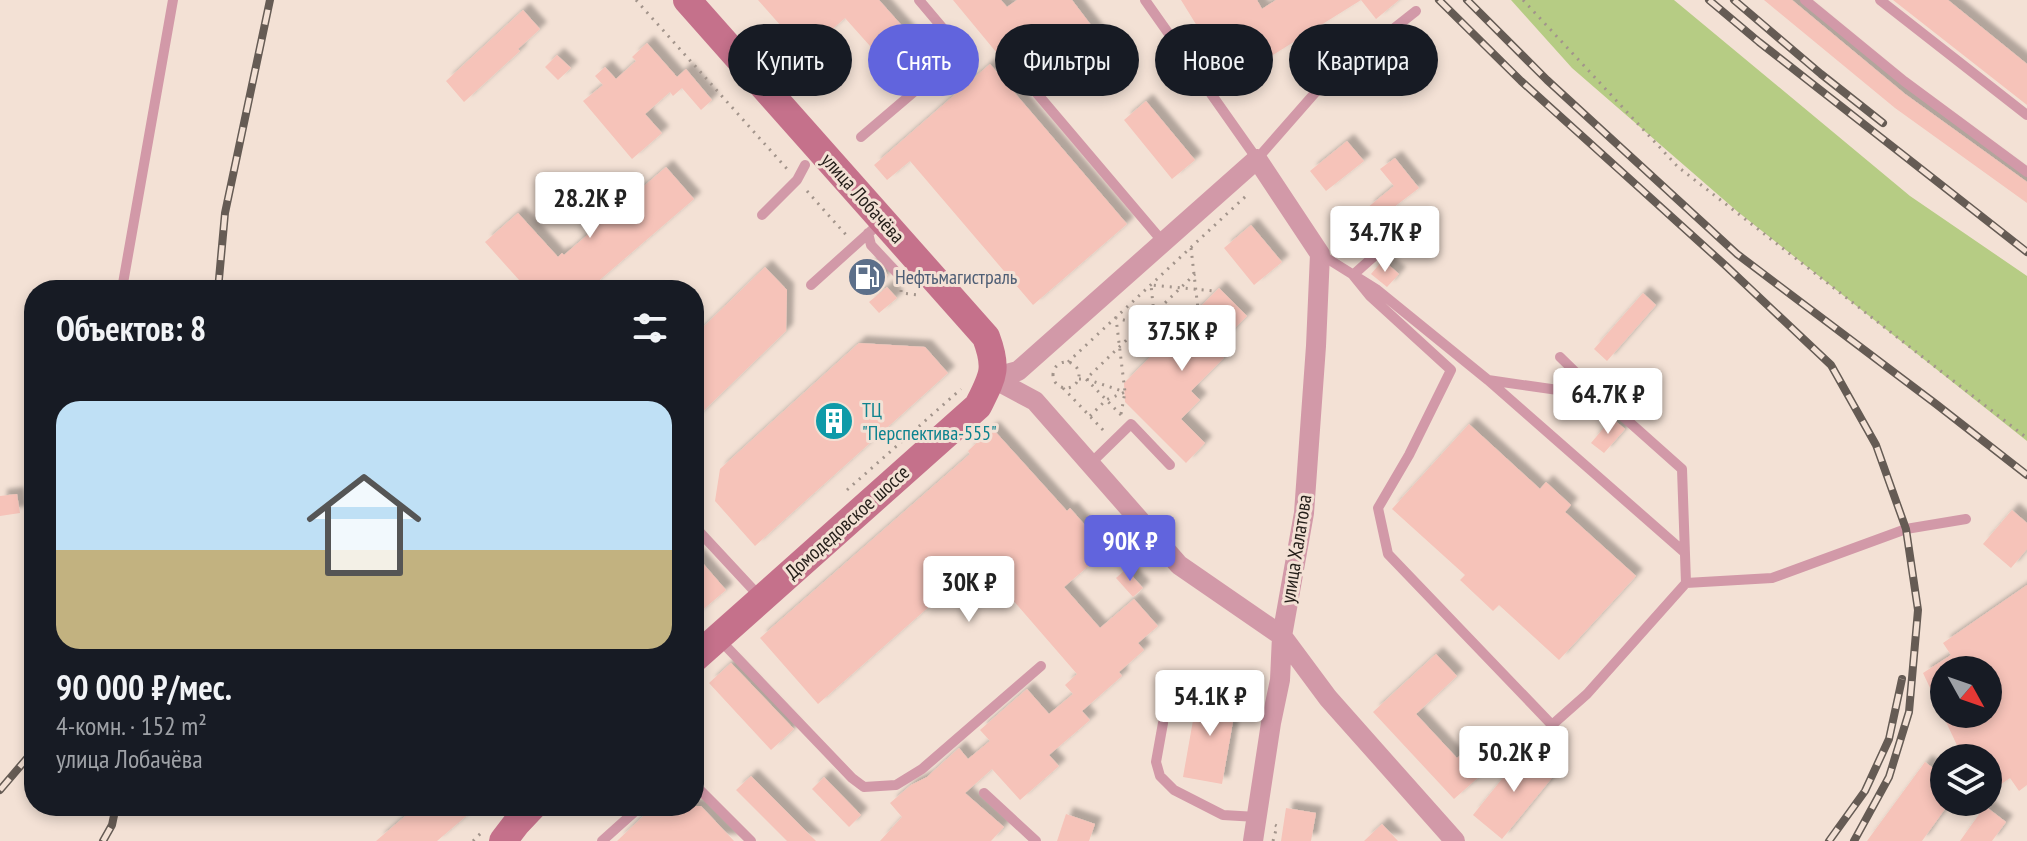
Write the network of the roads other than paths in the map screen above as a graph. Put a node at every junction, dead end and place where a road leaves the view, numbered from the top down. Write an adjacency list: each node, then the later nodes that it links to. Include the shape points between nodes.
1 (173, 0): 22 (lane)
2 (919, 0): 12 (lane, via 962,51)
3 (1145, 0): 13 (lane)
4 (1805, 0): 15 (lane)
5 (1880, 0): 11 (lane)
6 (696, 3): 17 (main road, улица Лобачёва)
7 (1416, 11): 8 (lane)
8 (1400, 24)
9 (1039, 96): 18 (lane)
10 (1312, 96): 13 (lane)
11 (2027, 115)
12 (861, 137)
13 (1257, 159): 18 (street); 19 (street)
14 (805, 165): 16 (lane)
15 (2027, 172)
16 (762, 215)
17 (875, 227): 23 (lane); 24 (main road, улица Лобачёва); 24 (lane, via 871,245 900,276)
18 (1163, 242): 27 (street, via 1018,371)
19 (1320, 254): 21 (lane); 36 (street, улица Халатова, via 1304,513)
20 (1391, 254): 21 (lane, via 1381,250)
21 (1353, 275): 26 (lane); 34 (lane, via 1451,370 1378,508 1388,554 1552,725 1587,694)
22 (124, 280)
23 (811, 285)
24 (930, 288): 27 (main road, улица Лобачёва, via 986,337 993,356)
25 (1560, 357): 28 (lane)
26 (1488, 380): 28 (lane); 33 (lane)
27 (979, 381): 29 (street, via 1035,401); 35 (main road, Домодедовское шоссе, via 978,406)
28 (1600, 396): 33 (lane, via 1682,469)
29 (1090, 464): 30 (lane, via 1131,424); 36 (street, via 1179,565)
30 (1170, 465)
31 (1966, 519): 34 (lane, via 1906,529 1772,578)
32 (704, 537): 35 (lane)
33 (1684, 552): 34 (lane)
34 (1686, 583)
35 (761, 598): 37 (main road, Домодедовское шоссе)
36 (1282, 636): 45 (street, улица Халатова, via 1280,680); 51 (street, via 1328,698)
37 (717, 638): 38 (main road, Домодедовское шоссе); 39 (lane, via 864,787 896,785 922,769)
38 (704, 650)
39 (1041, 666)
40 (1163, 723): 45 (lane, via 1156,762 1160,776 1174,790 1223,815)
41 (984, 793): 49 (lane)
42 (704, 794): 48 (lane)
43 (524, 816): 46 (main road)
44 (630, 816): 47 (lane)
45 (1257, 817): 50 (street, улица Халатова)
46 (503, 841)
47 (602, 841)
48 (751, 841)
49 (1036, 841)
50 (1253, 841)
51 (1455, 841)

